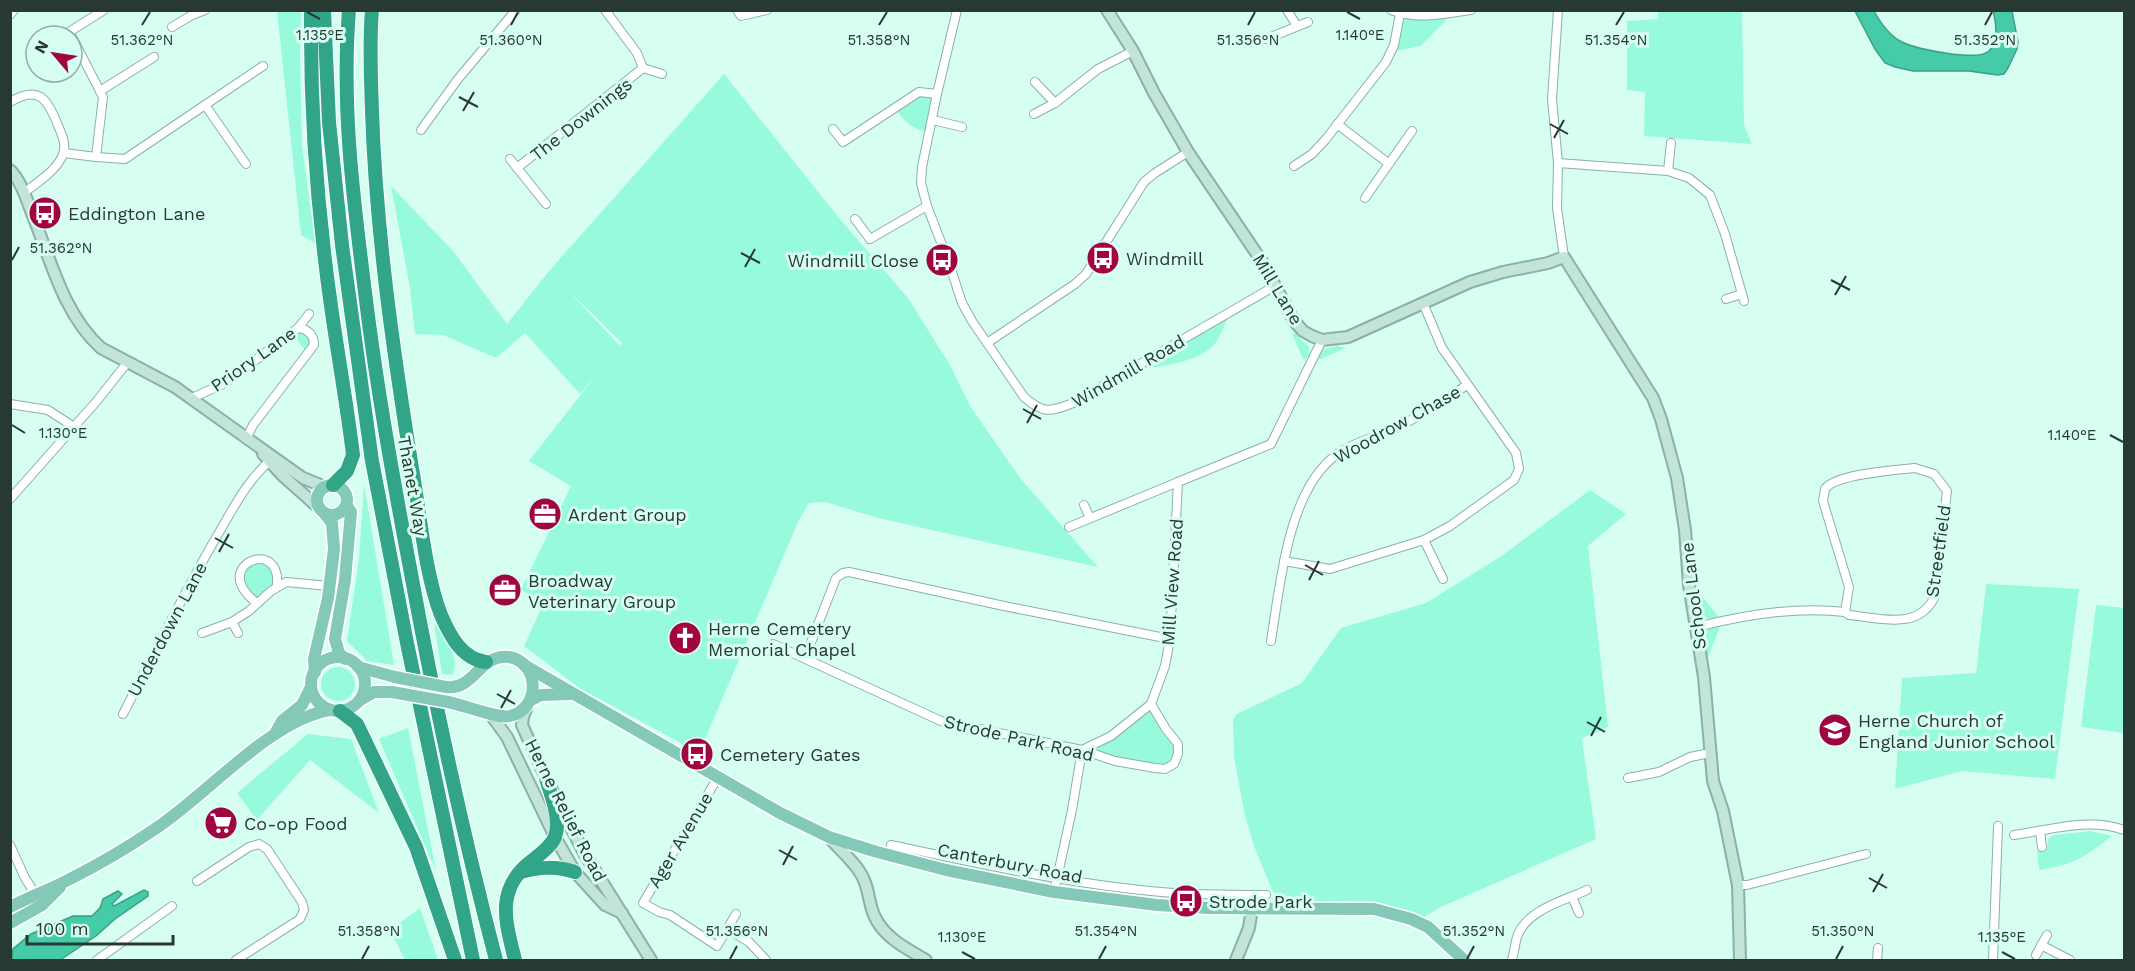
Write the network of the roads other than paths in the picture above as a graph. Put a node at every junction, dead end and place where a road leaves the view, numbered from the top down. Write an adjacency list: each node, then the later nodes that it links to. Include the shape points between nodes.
1 (14, 10): 19 (street)
2 (104, 10): 21 (street)
3 (205, 10): 23 (street)
4 (311, 10): 79 (highway, via 310,90 317,185 353,455 347,471)
5 (324, 10): 155 (highway, Thanet Way, via 342,245 372,461)
6 (349, 10): 156 (highway, Thanet Way, via 351,164 385,435 440,725)
7 (372, 10): 71 (highway, via 374,154 381,248)
8 (516, 10): 42 (street)
9 (605, 10): 29 (street, The Downings, via 637,53)
10 (737, 10): 11 (street, via 741,16)
11 (767, 10)
12 (957, 10): 33 (street, Windmill Road)
13 (1107, 10): 25 (street, Mill Lane)
14 (1287, 10): 22 (street)
15 (1391, 10): 18 (street)
16 (1471, 10): 18 (street, via 1420,16)
17 (1558, 10): 50 (street, via 1552,99)
18 (1400, 14): 39 (street, via 1386,62)
19 (10, 15)
20 (1308, 22): 22 (street)
21 (82, 24)
22 (1297, 26): 24 (street)
23 (172, 27)
24 (1266, 39)
25 (1133, 51): 35 (street, via 1098,69); 45 (street, Mill Lane)
26 (154, 57): 32 (street)
27 (84, 60): 32 (street)
28 (262, 66): 36 (street)
29 (643, 68): 30 (street, The Downings); 53 (street, The Downings)
30 (662, 74)
31 (1035, 82): 35 (street)
32 (100, 91): 47 (street, via 103,97)
33 (937, 94): 38 (street, Windmill Road); 41 (street, via 919,92 843,142)
34 (10, 102): 46 (street, via 28,94 47,101 63,137)
35 (1055, 103): 37 (street)
36 (205, 105): 47 (street, via 125,159); 51 (street)
37 (1034, 114)
38 (933, 120): 40 (street); 59 (street, Windmill Road, via 922,167 921,183)
39 (1337, 124): 49 (street); 52 (street, via 1312,154)
40 (962, 127)
41 (833, 129)
42 (421, 130)
43 (1412, 131): 49 (street)
44 (1671, 143): 55 (street)
45 (1188, 152): 62 (street, Mill Lane, via 1238,222); 68 (street, via 1144,182 1086,274)
46 (64, 153): 47 (street); 56 (street, via 60,162)
47 (96, 157)
48 (510, 159): 53 (street, The Downings)
49 (1388, 163): 57 (street)
50 (1558, 163): 55 (street); 61 (street, via 1557,208)
51 (246, 164)
52 (1294, 166)
53 (517, 168): 58 (street, The Downings)
54 (10, 170): 56 (street)
55 (1668, 171): 63 (street, via 1689,178 1710,195 1743,298)
56 (24, 193): 69 (street, via 78,323 101,348)
57 (1365, 198)
58 (546, 204)
59 (927, 206): 60 (street, via 870,239); 68 (street, Windmill Road, via 962,303)
60 (855, 219)
61 (1564, 257): 64 (street, Mill Lane, via 1470,282); 94 (street, School Lane, via 1641,376 1661,419 1677,478)
62 (1275, 286): 67 (street, Mill Lane, via 1294,321); 68 (street, Windmill Road, via 1055,411 1034,406 1024,397)
63 (1726, 299)
64 (1423, 303): 67 (street, Mill Lane, via 1348,337); 70 (street, Woodrow Chase, via 1442,348)
65 (309, 314): 66 (street, Priory Lane)
66 (298, 328): 72 (street, Priory Lane, via 225,383); 76 (street, via 311,334 314,345)
67 (1322, 340): 78 (street, via 1271,444)
68 (987, 343)
69 (127, 363): 72 (street); 74 (street)
70 (1467, 385): 86 (street, Woodrow Chase, via 1516,453 1519,469 1514,480); 87 (street, Woodrow Chase, via 1423,414 1355,444 1330,460 1296,514)
71 (399, 387): 75 (highway, via 411,422); 102 (highway, via 436,602 461,649 472,659)
72 (192, 398): 76 (street)
73 (10, 404): 74 (street, via 48,410)
74 (74, 428): 80 (street)
75 (419, 432)
76 (246, 439): 77 (street)
77 (271, 459): 79 (street, via 303,478); 83 (street); 113 (street, Underdown Lane, via 231,510)
78 (1178, 482): 84 (street); 97 (street, Mill View Road)
79 (329, 486): 82 (main road, via 338,486 345,492); 83 (main road, via 317,496)
80 (10, 499)
81 (1084, 504): 84 (street)
82 (347, 506): 83 (main road, via 335,516); 100 (main road, via 351,512 348,557 335,639)
83 (322, 511): 90 (main road, via 332,523 335,540)
84 (1090, 518): 85 (street)
85 (1070, 526)
86 (1424, 540): 87 (street, Woodrow Chase, via 1330,569); 88 (street)
87 (1284, 561): 98 (street, Woodrow Chase)
88 (1443, 579)
89 (278, 586): 90 (street, via 289,581); 91 (street); 91 (street, via 272,563 259,558 250,561 239,577 240,585)
90 (329, 586): 105 (main road, via 314,659)
91 (257, 603): 93 (street)
92 (1845, 612): 92 (street, Streetfield, via 1849,587 1824,501 1825,489 1834,481 1875,472 1915,468 1934,474 1947,491 1931,605 1918,617 1898,620); 94 (street, Streetfield, via 1809,609)
93 (232, 622): 95 (street); 96 (street)
94 (1697, 627): 116 (street, School Lane)
95 (202, 633)
96 (238, 633)
97 (1170, 639): 101 (street, via 849,572 836,578); 110 (street, Mill View Road)
98 (1271, 641)
99 (773, 644): 101 (street, Strode Park Road)
100 (345, 658): 104 (main road); 105 (main road, via 327,660)
101 (805, 658): 115 (street, Strode Park Road, via 941,721)
102 (486, 662): 103 (main road, Canterbury Road, via 507,657); 104 (main road, bridge, via 462,685 446,687)
103 (524, 665): 107 (main road, Canterbury Road); 109 (main road, via 533,680)
104 (358, 667): 108 (main road, via 364,680)
105 (315, 672): 106 (main road)
106 (311, 687): 111 (main road, via 317,701); 114 (main road, via 302,705 282,721)
107 (573, 694): 109 (main road, via 541,695); 117 (main road, Canterbury Road)
108 (360, 700): 111 (main road, via 354,706); 112 (main road, bridge, via 374,692 392,692)
109 (530, 702): 112 (main road, via 509,717); 118 (street, Herne Relief Road, via 522,725)
110 (1151, 704): 115 (street, via 1111,736); 115 (street, Strode Park Road, via 1178,744 1174,764 1165,769 1155,768)
111 (335, 711): 114 (main road, via 311,715); 154 (highway, via 357,724 416,847)
112 (488, 713): 124 (street, Herne Relief Road, via 514,749)
113 (123, 714)
114 (275, 733): 139 (main road, via 154,830)
115 (1082, 750): 132 (street)
116 (1710, 753): 119 (street, via 1690,757 1659,772); 134 (street, School Lane)
117 (718, 777): 125 (main road, Canterbury Road); 147 (street, Ager Avenue, via 643,903 670,915 717,946)
118 (546, 778): 124 (highway, via 556,817); 143 (street, Herne Relief Road, via 584,853)
119 (1628, 778)
120 (1998, 826): 166 (street)
121 (2124, 830): 122 (street, via 2084,825)
122 (2040, 831): 123 (street); 128 (street)
123 (2014, 835)
124 (555, 837): 130 (street, Herne Relief Road); 131 (highway)
125 (829, 837): 136 (main road, Canterbury Road, via 946,870); 160 (street, via 864,879 874,916 884,930)
126 (10, 845): 139 (street)
127 (891, 845): 132 (street, Canterbury Road)
128 (2042, 847)
129 (1866, 854): 134 (street)
130 (575, 872): 131 (highway, via 543,867); 143 (street, Herne Relief Road, via 605,905)
131 (517, 873): 157 (highway, via 505,904)
132 (1057, 878): 136 (street); 137 (street, Canterbury Road, via 1160,892 1249,891)
133 (197, 880): 153 (street, via 259,844 267,849 302,902 300,919)
134 (1738, 885): 164 (street, School Lane)
135 (1587, 890): 138 (street)
136 (1054, 892): 142 (main road, Canterbury Road, via 1157,905)
137 (1266, 895)
138 (1572, 897): 144 (street); 163 (street, via 1523,925)
139 (38, 899): 141 (main road); 146 (main road)
140 (172, 906): 152 (street)
141 (10, 907)
142 (1252, 908): 161 (street); 162 (main road, Canterbury Road, via 1343,907 1394,913 1428,927)
143 (623, 913): 158 (street, Herne Relief Road)
144 (1579, 913)
145 (736, 914): 147 (street)
146 (10, 923)
147 (727, 929): 159 (street, via 749,942)
148 (2047, 935): 149 (street)
149 (2041, 945): 151 (street); 167 (street)
150 (1878, 948): 165 (street)
151 (2036, 955)
152 (97, 960)
153 (236, 960)
154 (455, 960)
155 (473, 960)
156 (496, 960)
157 (515, 960)
158 (651, 960)
159 (766, 960)
160 (926, 960)
161 (1236, 960)
162 (1464, 960)
163 (1512, 960)
164 (1740, 960)
165 (1877, 960)
166 (1993, 960)
167 (2070, 960)

